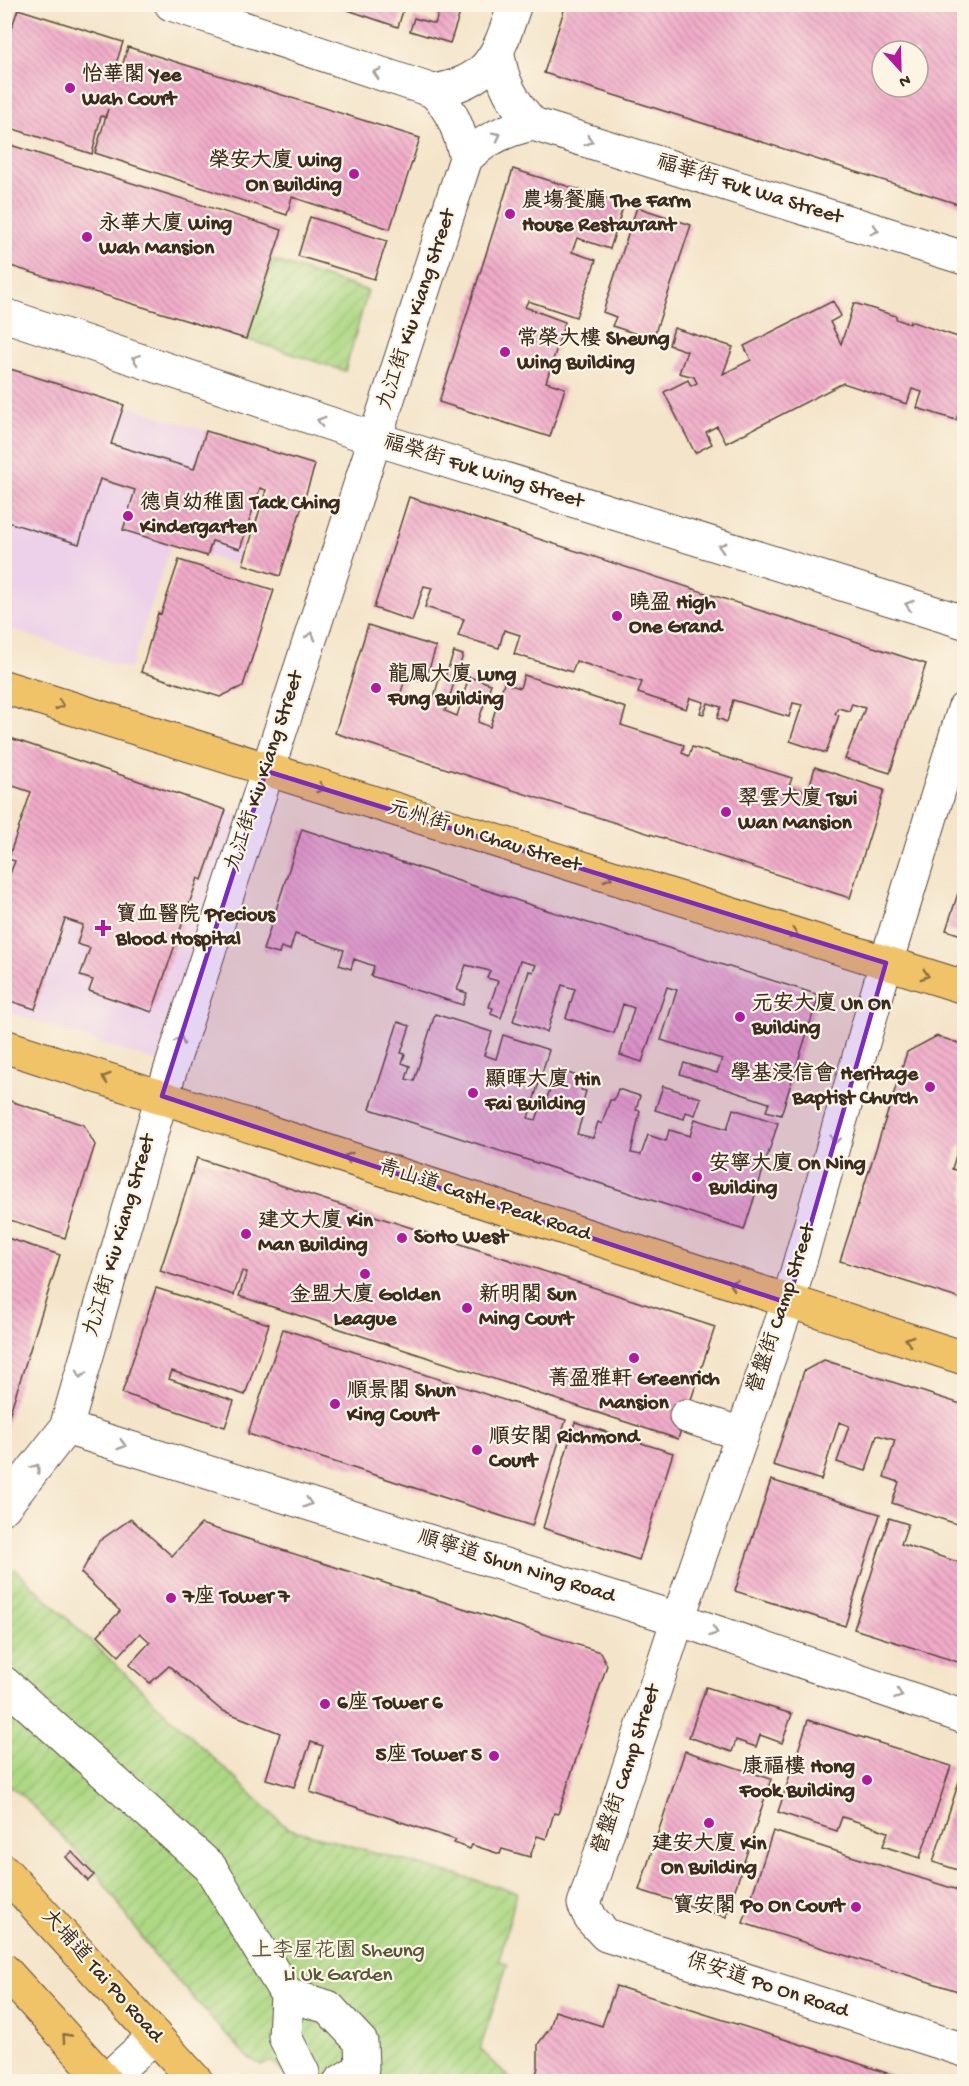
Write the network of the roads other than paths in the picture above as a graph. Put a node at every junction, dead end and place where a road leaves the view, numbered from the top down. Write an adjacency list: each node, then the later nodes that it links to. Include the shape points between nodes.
1 (171, 4): 4 (street, one-way to 1)
2 (515, 4): 3 (street)
3 (498, 54): 4 (street, via 470,78); 5 (street, via 508,92)
4 (433, 91): 6 (street, via 454,120)
5 (533, 124): 6 (street, one-way to 5, via 497,135); 7 (street, 福華街 Fuk Wa Street, one-way to 7)
6 (466, 158): 9 (street, 九江街 Kiu Kiang Street)
7 (964, 258)
8 (4, 315): 9 (street, 福榮街 Fuk Wing Street, one-way to 8)
9 (376, 439): 10 (street, 福榮街 Fuk Wing Street, one-way to 9); 13 (street, 九江街 Kiu Kiang Street, one-way to 9)
10 (964, 622)
11 (4, 687): 13 (main road, 元州街 Un Chau Street, one-way to 13)
12 (964, 709): 14 (street, 營盤街 Camp Street)
13 (266, 771): 14 (main road, 元州街 Un Chau Street, one-way to 14); 17 (street, 九江街 Kiu Kiang Street, one-way to 13)
14 (886, 963): 15 (main road, 元州街 Un Chau Street, one-way to 15); 18 (street, 營盤街 Camp Street, one-way to 18)
15 (964, 987)
16 (4, 1046): 17 (main road, 青山道 Castle Peak Road, one-way to 16)
17 (162, 1096): 18 (main road, 青山道 Castle Peak Road, one-way to 17); 21 (street, 九江街 Kiu Kiang Street, one-way to 21)
18 (788, 1303): 19 (main road, 青山道 Castle Peak Road, one-way to 18); 22 (street, 營盤街 Camp Street)
19 (964, 1358)
20 (686, 1416): 22 (street)
21 (66, 1428): 23 (street, one-way to 21); 24 (street, 順寧道 Shun Ning Road, one-way to 24)
22 (742, 1434): 24 (street, 營盤街 Camp Street)
23 (4, 1507)
24 (678, 1619): 26 (street, 順寧道 Shun Ning Road, one-way to 26); 28 (street, 營盤街 Camp Street)
25 (4, 1683): 30 (street, via 210,1867)
26 (964, 1717)
27 (4, 1871): 31 (main road, 大埔道 Tai Po Road)
28 (584, 1904): 32 (street, 保安道 Po On Road, via 606,1935)
29 (4, 1970): 35 (main road, one-way to 29)
30 (287, 1995): 33 (street, via 285,2037); 34 (street, via 328,2007 361,2042)
31 (155, 2036): 35 (street); 36 (main road, 大埔道 Tai Po Road)
32 (964, 2050)
33 (298, 2077): 34 (street)
34 (355, 2078)
35 (105, 2081)
36 (197, 2082)

